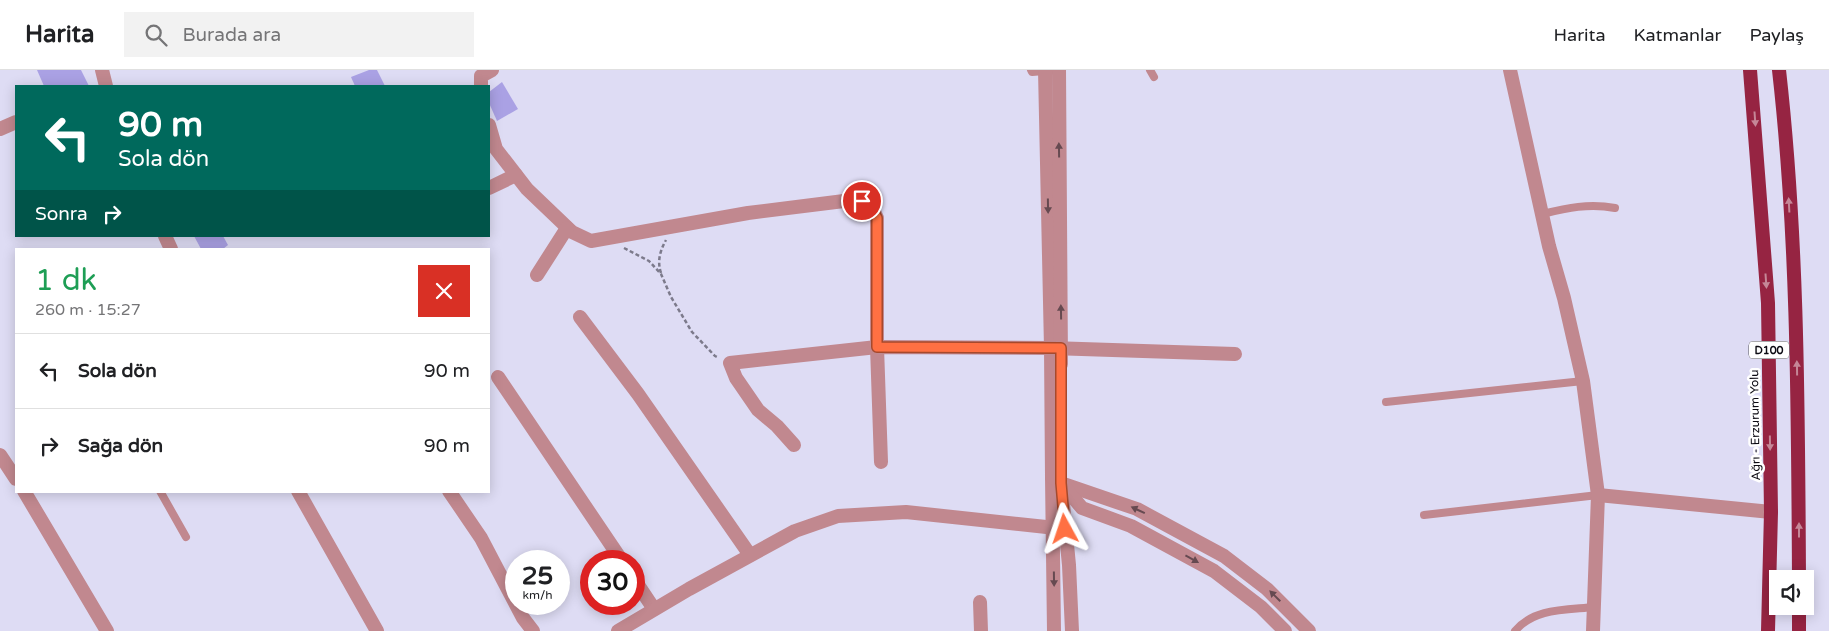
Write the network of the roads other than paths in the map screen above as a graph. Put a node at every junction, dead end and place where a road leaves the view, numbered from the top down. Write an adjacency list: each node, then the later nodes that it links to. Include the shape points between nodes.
1 (492, 70): 7 (street, via 481,76)
2 (1030, 70): 3 (lane)
3 (1052, 70): 19 (street)
4 (1510, 70): 14 (street)
5 (1750, 70): 34 (highway, Ağrı - Erzurum Yolu / D100, one-way to 34, via 1768,303)
6 (1779, 70): 40 (highway, D100, one-way to 6, via 1796,317)
7 (481, 85)
8 (15, 122): 10 (street)
9 (490, 128): 11 (street, via 496,149)
10 (0, 129)
11 (516, 174): 12 (street); 15 (street)
12 (490, 187)
13 (1615, 208): 14 (lane, via 1582,205)
14 (1542, 214): 22 (street)
15 (567, 228): 16 (street); 18 (street, via 591,241 748,213 862,201 869,204 877,218)
16 (537, 275)
17 (580, 317): 39 (street)
18 (877, 347): 19 (street); 24 (street, via 730,363 736,378 758,410); 26 (street)
19 (1056, 348): 20 (street); 28 (street)
20 (1235, 354)
21 (498, 378): 38 (street)
22 (1583, 381): 23 (lane); 33 (street)
23 (1386, 402)
24 (794, 445)
25 (0, 455): 27 (street)
26 (881, 462)
27 (10, 470)
28 (1057, 480): 36 (street); 53 (street, one-way to 53, via 1082,508 1131,526 1214,571 1261,607); 54 (street, one-way to 28, via 1267,589 1224,556 1137,509)
29 (25, 493): 46 (street)
30 (161, 493): 37 (lane)
31 (299, 493): 47 (street)
32 (450, 493): 48 (street, via 481,538 523,618)
33 (1598, 495): 34 (street); 35 (lane); 43 (street)
34 (1772, 512): 57 (highway, Ağrı - Erzurum Yolu / D100)
35 (1424, 515)
36 (1059, 528): 39 (street, via 906,512 838,516 795,531); 51 (street, one-way to 51); 52 (street, via 1069,565)
37 (186, 537)
38 (615, 550)
39 (750, 555): 44 (street)
40 (1799, 570)
41 (645, 596): 44 (street)
42 (980, 602): 50 (street)
43 (1594, 607): 55 (lane, via 1538,614); 56 (street)
44 (654, 609): 49 (street)
45 (1799, 615): 58 (highway)
46 (107, 631)
47 (377, 631)
48 (534, 631)
49 (618, 631)
50 (980, 631)
51 (1054, 631)
52 (1072, 631)
53 (1285, 631)
54 (1309, 631)
55 (1515, 631)
56 (1593, 631)
57 (1768, 631)
58 (1799, 631)

